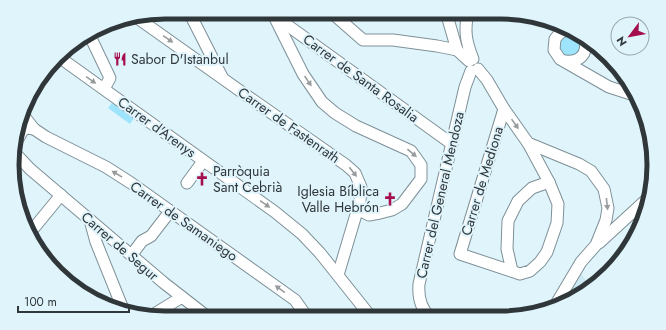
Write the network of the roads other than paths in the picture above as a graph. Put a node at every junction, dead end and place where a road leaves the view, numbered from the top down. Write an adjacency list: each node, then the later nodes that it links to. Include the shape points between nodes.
1 (192, 19): 15 (street)
2 (275, 19): 30 (street, one-way to 30, via 303,74 322,102 356,126 411,151 421,165 422,179 402,204 380,213)
3 (280, 19): 23 (street, Carrer de Santa Rosalia)
4 (339, 19): 11 (street, via 363,40 406,41)
5 (448, 19): 11 (street)
6 (467, 19): 14 (street, via 466,41)
7 (142, 21): 15 (street, Carrer de Fastenrath, one-way to 15)
8 (562, 32): 13 (street, via 554,44 557,55)
9 (92, 39): 16 (street, via 110,78)
10 (586, 46): 13 (street, via 585,52 576,61)
11 (457, 50): 14 (street)
12 (63, 61): 16 (street, Carrer d'Arenys, one-way to 16)
13 (565, 61): 17 (street, via 609,87)
14 (473, 65): 18 (street, via 487,80); 23 (street, Carrer del General Mendoza, via 465,87)
15 (224, 79): 30 (street, Carrer de Fastenrath, one-way to 30, via 346,164 355,173 361,187)
16 (104, 89): 37 (street, Carrer d'Arenys, one-way to 37, via 275,212 302,234)
17 (628, 93)
18 (504, 109): 22 (street, one-way to 22); 36 (street, Carrer de Mediona, via 460,254)
19 (26, 120): 20 (street, Carrer de Samaniego)
20 (34, 129): 21 (street); 43 (street, Carrer de Samaniego, one-way to 20, via 295,300 144,192 106,167 50,140)
21 (24, 130)
22 (528, 143): 27 (street); 34 (street, one-way to 34, via 591,171 604,188 608,208)
23 (452, 144): 45 (street, Carrer del General Mendoza, via 419,284 418,294)
24 (19, 162): 28 (street, Carrer de Segur)
25 (201, 164): 26 (street)
26 (189, 182)
27 (549, 182): 36 (street, via 532,188 518,201 508,221 507,249); 36 (street, via 558,210 557,223 547,252 530,270 520,274)
28 (61, 195): 32 (street, Carrer de Segur); 33 (street)
29 (642, 204): 34 (street)
30 (357, 211): 37 (street, Carrer de Fastenrath)
31 (168, 214): 35 (street, via 151,236 142,241)
32 (90, 220): 38 (street, Carrer de Segur); 40 (street)
33 (33, 229)
34 (596, 246): 39 (street, via 582,262)
35 (133, 253)
36 (512, 271)
37 (338, 275): 44 (street, Carrer d'Arenys)
38 (182, 297): 41 (street); 42 (street, Carrer de Segur)
39 (559, 299)
40 (121, 304)
41 (159, 311)
42 (200, 311)
43 (303, 311)
44 (366, 311)
45 (424, 311)

